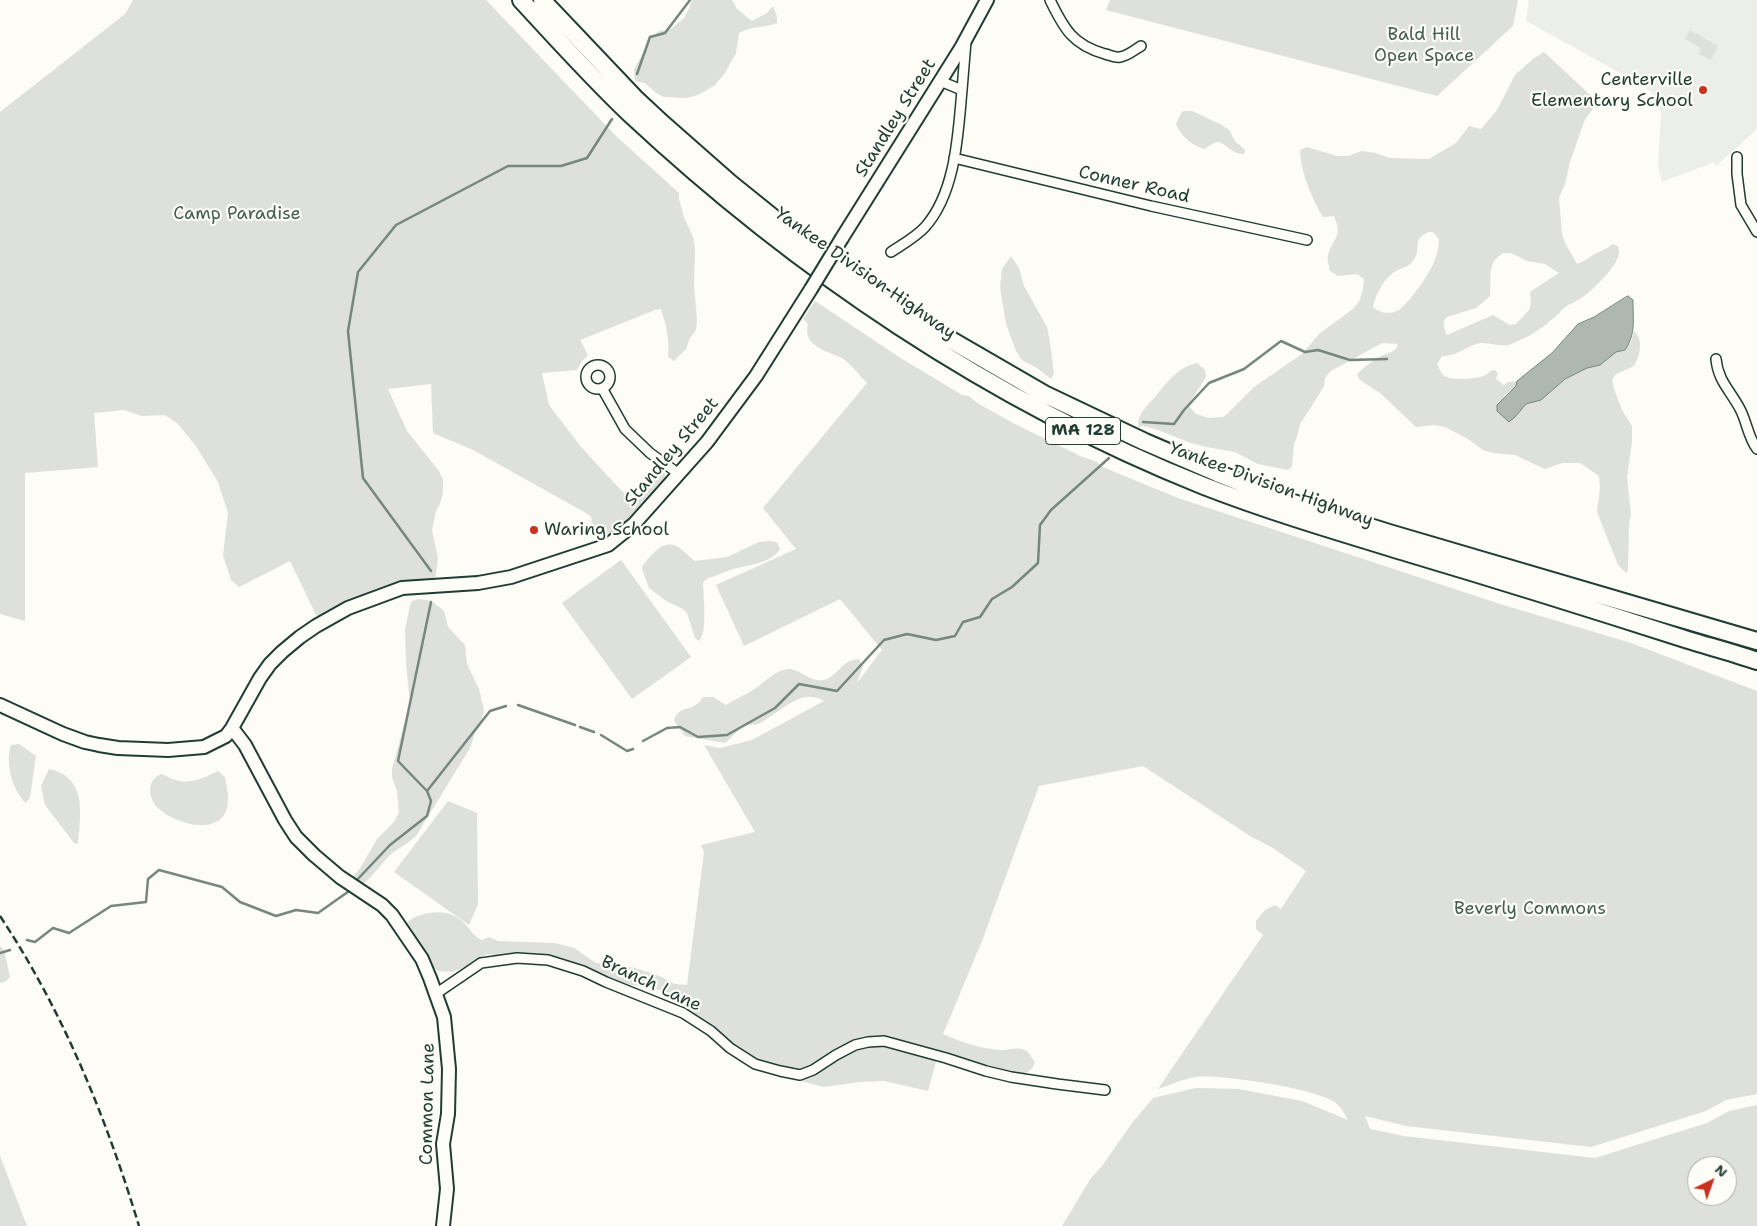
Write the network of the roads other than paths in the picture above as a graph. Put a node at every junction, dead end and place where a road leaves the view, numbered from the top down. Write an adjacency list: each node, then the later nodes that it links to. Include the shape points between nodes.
1 (521, 0): 19 (highway, Yankee Division Highway / MA 128, via 628,112 704,181 796,254 885,318 1046,413 1196,483 1291,517)
2 (542, 0): 18 (highway, Yankee Division Highway / MA 128, via 662,124 807,245 918,321 1044,394 1145,442 1290,502)
3 (987, 0): 5 (street, Standley Street)
4 (1050, 0): 6 (street, via 1067,30 1085,47 1118,58)
5 (967, 38): 7 (street, Standley Street); 8 (street)
6 (1141, 46)
7 (940, 81): 8 (street); 17 (street, Standley Street, bridge, via 756,376)
8 (962, 90): 10 (street)
9 (1737, 157): 11 (street, via 1741,205)
10 (954, 158): 12 (street, Conner Road); 13 (street, via 948,184 934,216)
11 (1757, 232)
12 (1307, 240)
13 (891, 252)
14 (1716, 359): 16 (street, via 1717,372 1741,410 1751,441)
15 (602, 388): 17 (street, via 625,429)
16 (1757, 449)
17 (679, 474): 21 (street, Standley Street, via 634,524 608,544 494,581 402,588 367,600 316,626 270,664)
18 (1757, 642)
19 (1757, 660)
20 (0, 705): 21 (street, via 62,734 118,748 204,747 226,736)
21 (232, 728): 22 (street, Common Lane, via 245,745 296,837 354,887 382,905 422,958)
22 (437, 993): 23 (street, Branch Lane, via 481,964 516,958 548,960 583,971 683,1013 755,1064 780,1072 800,1075 855,1045 884,1041 1012,1077); 24 (street, Common Lane, via 444,1016 449,1069 448,1114 443,1144 447,1189)
23 (1105, 1090)
24 (443, 1226)

